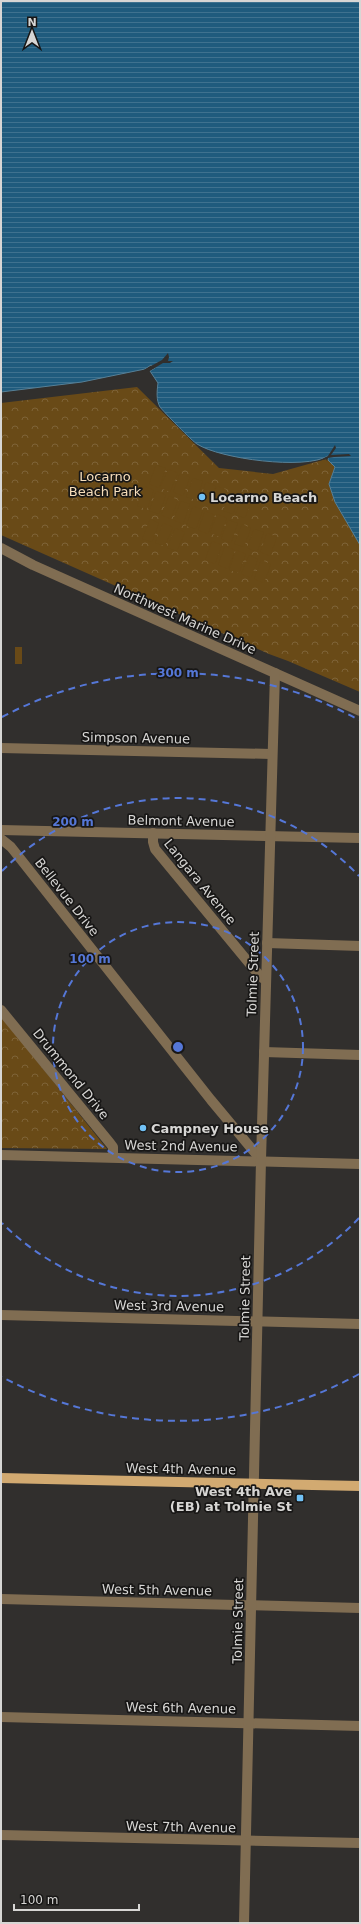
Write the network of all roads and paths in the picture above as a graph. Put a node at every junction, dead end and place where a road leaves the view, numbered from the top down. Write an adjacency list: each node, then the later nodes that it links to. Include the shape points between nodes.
1 (1, 548): 2 (street, Northwest Marine Drive)
2 (274, 673): 3 (street, Northwest Marine Drive); 5 (street, Tolmie Street)
3 (360, 711)
4 (1, 748): 5 (street, Simpson Avenue)
5 (271, 754): 8 (street, Tolmie Street)
6 (1, 830): 7 (street, Belmont Avenue)
7 (153, 833): 8 (street, Belmont Avenue); 13 (street, Langara Avenue, via 155,849 259,976)
8 (270, 836): 9 (street, Belmont Avenue); 11 (street, Tolmie Street)
9 (360, 838)
10 (1, 839): 19 (street, Bellevue Drive, via 11,847)
11 (267, 943): 12 (street); 13 (street, Tolmie Street)
12 (360, 946)
13 (265, 980): 15 (street, Tolmie Street)
14 (1, 1010): 18 (street, Drummond Drive, via 110,1142 113,1147)
15 (264, 1052): 16 (street); 19 (street, Tolmie Street)
16 (360, 1055)
17 (1, 1155): 18 (street, West 2nd Avenue)
18 (113, 1158): 19 (street, West 2nd Avenue)
19 (261, 1160): 20 (street, West 2nd Avenue); 22 (street, Tolmie Street)
20 (360, 1164)
21 (1, 1315): 22 (street, West 3rd Avenue)
22 (258, 1321): 23 (street, West 3rd Avenue); 25 (street, Tolmie Street)
23 (360, 1324)
24 (1, 1478): 25 (main road, West 4th Avenue)
25 (254, 1483): 26 (main road, West 4th Avenue); 28 (street, Tolmie Street)
26 (360, 1486)
27 (1, 1599): 28 (street, West 5th Avenue)
28 (251, 1606): 29 (street, West 5th Avenue); 31 (street, Tolmie Street)
29 (360, 1608)
30 (1, 1717): 31 (street, West 6th Avenue)
31 (248, 1723): 32 (street, West 6th Avenue); 34 (street, Tolmie Street)
32 (360, 1726)
33 (1, 1835): 34 (street, West 7th Avenue)
34 (245, 1841): 35 (street, West 7th Avenue); 36 (street, Tolmie Street)
35 (360, 1844)
36 (244, 1923)

